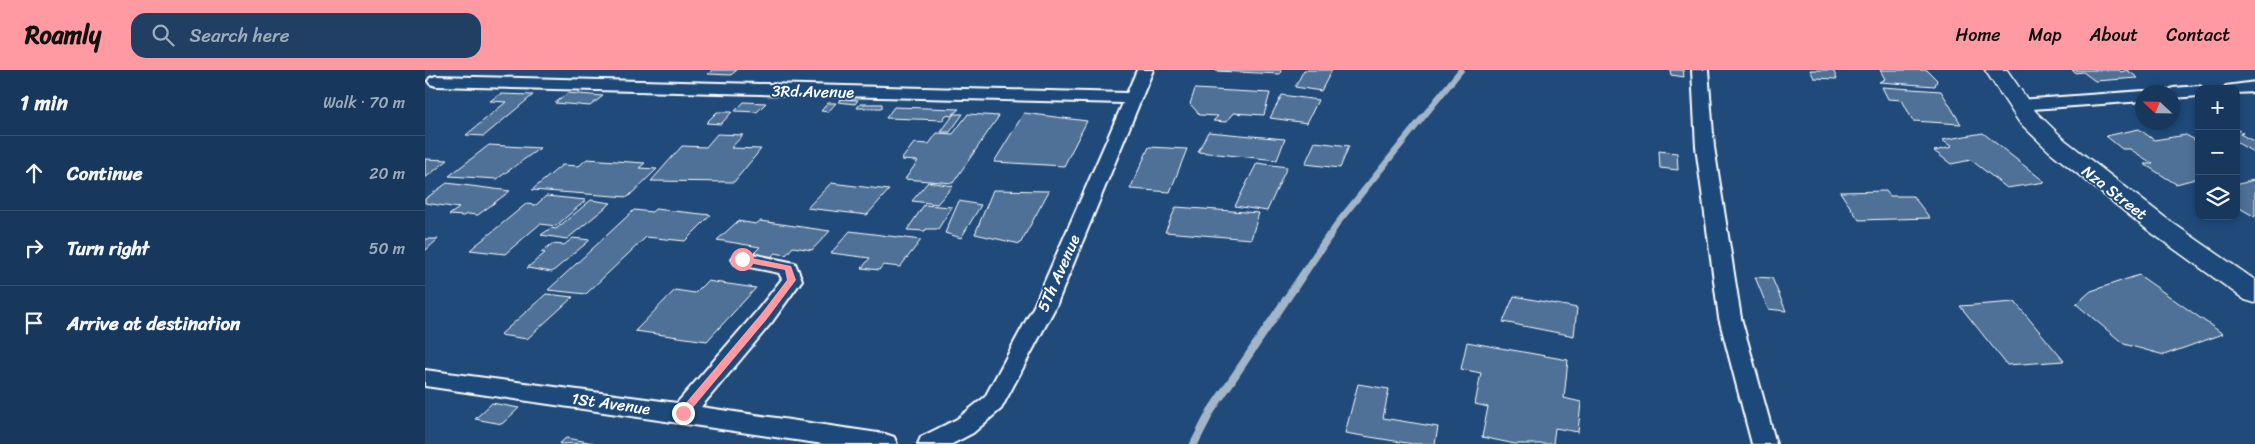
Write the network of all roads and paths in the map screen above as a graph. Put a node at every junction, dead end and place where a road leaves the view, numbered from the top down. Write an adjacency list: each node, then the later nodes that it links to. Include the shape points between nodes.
1 (453, 70): 5 (street)
2 (1145, 70): 11 (street, 5Th Avenue)
3 (1700, 70): 19 (street, via 1705,147 1730,318)
4 (1996, 70): 12 (street, Nza Street)
5 (430, 84): 11 (street, 3Rd Avenue)
6 (2255, 87): 7 (street)
7 (2240, 88)
8 (2195, 92): 9 (street)
9 (2180, 93)
10 (2135, 97): 12 (street)
11 (1131, 98): 18 (street, 5Th Avenue, via 1045,306 993,403 965,426)
12 (2018, 105): 14 (street, Nza Street, via 2062,149 2131,206)
13 (742, 259): 16 (street, via 788,268 792,280)
14 (2255, 293)
15 (425, 378): 16 (street, 1St Avenue)
16 (683, 413): 17 (street, 1St Avenue)
17 (885, 444)
18 (930, 444)
19 (1764, 444)

